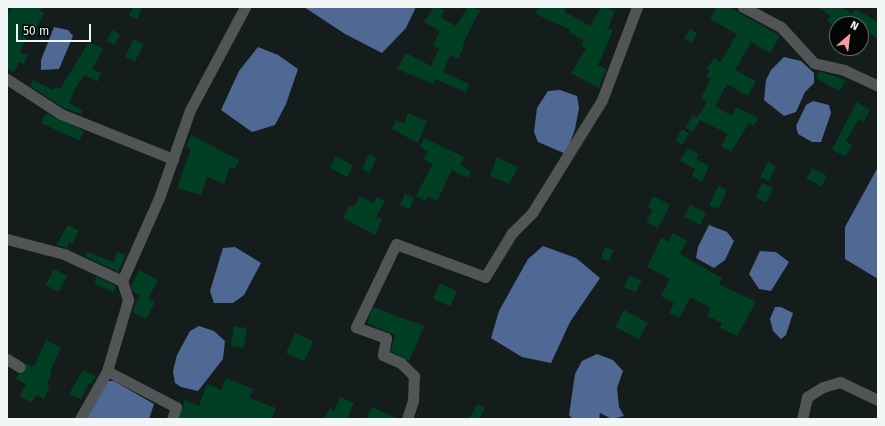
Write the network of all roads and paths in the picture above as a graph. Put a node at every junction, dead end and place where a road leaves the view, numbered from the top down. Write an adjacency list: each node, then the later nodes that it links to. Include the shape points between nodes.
1 (246, 7): 6 (street, via 190,110)
2 (637, 7): 15 (street, via 602,100 532,213 512,233 485,277 396,244 356,327 386,338 383,355 402,363 414,376 413,401)
3 (743, 7): 5 (street, via 781,27 814,63 844,70)
4 (7, 79): 6 (street, via 61,114)
5 (878, 86)
6 (173, 159): 8 (street, via 159,198)
7 (7, 239): 8 (street, via 64,254)
8 (122, 281): 11 (street, via 128,300)
9 (7, 360): 10 (street)
10 (20, 367)
11 (106, 371): 13 (street); 14 (street, via 176,407)
12 (878, 400): 16 (street, via 840,382 823,387 808,397)
13 (80, 419)
14 (172, 419)
15 (407, 419)
16 (802, 419)

